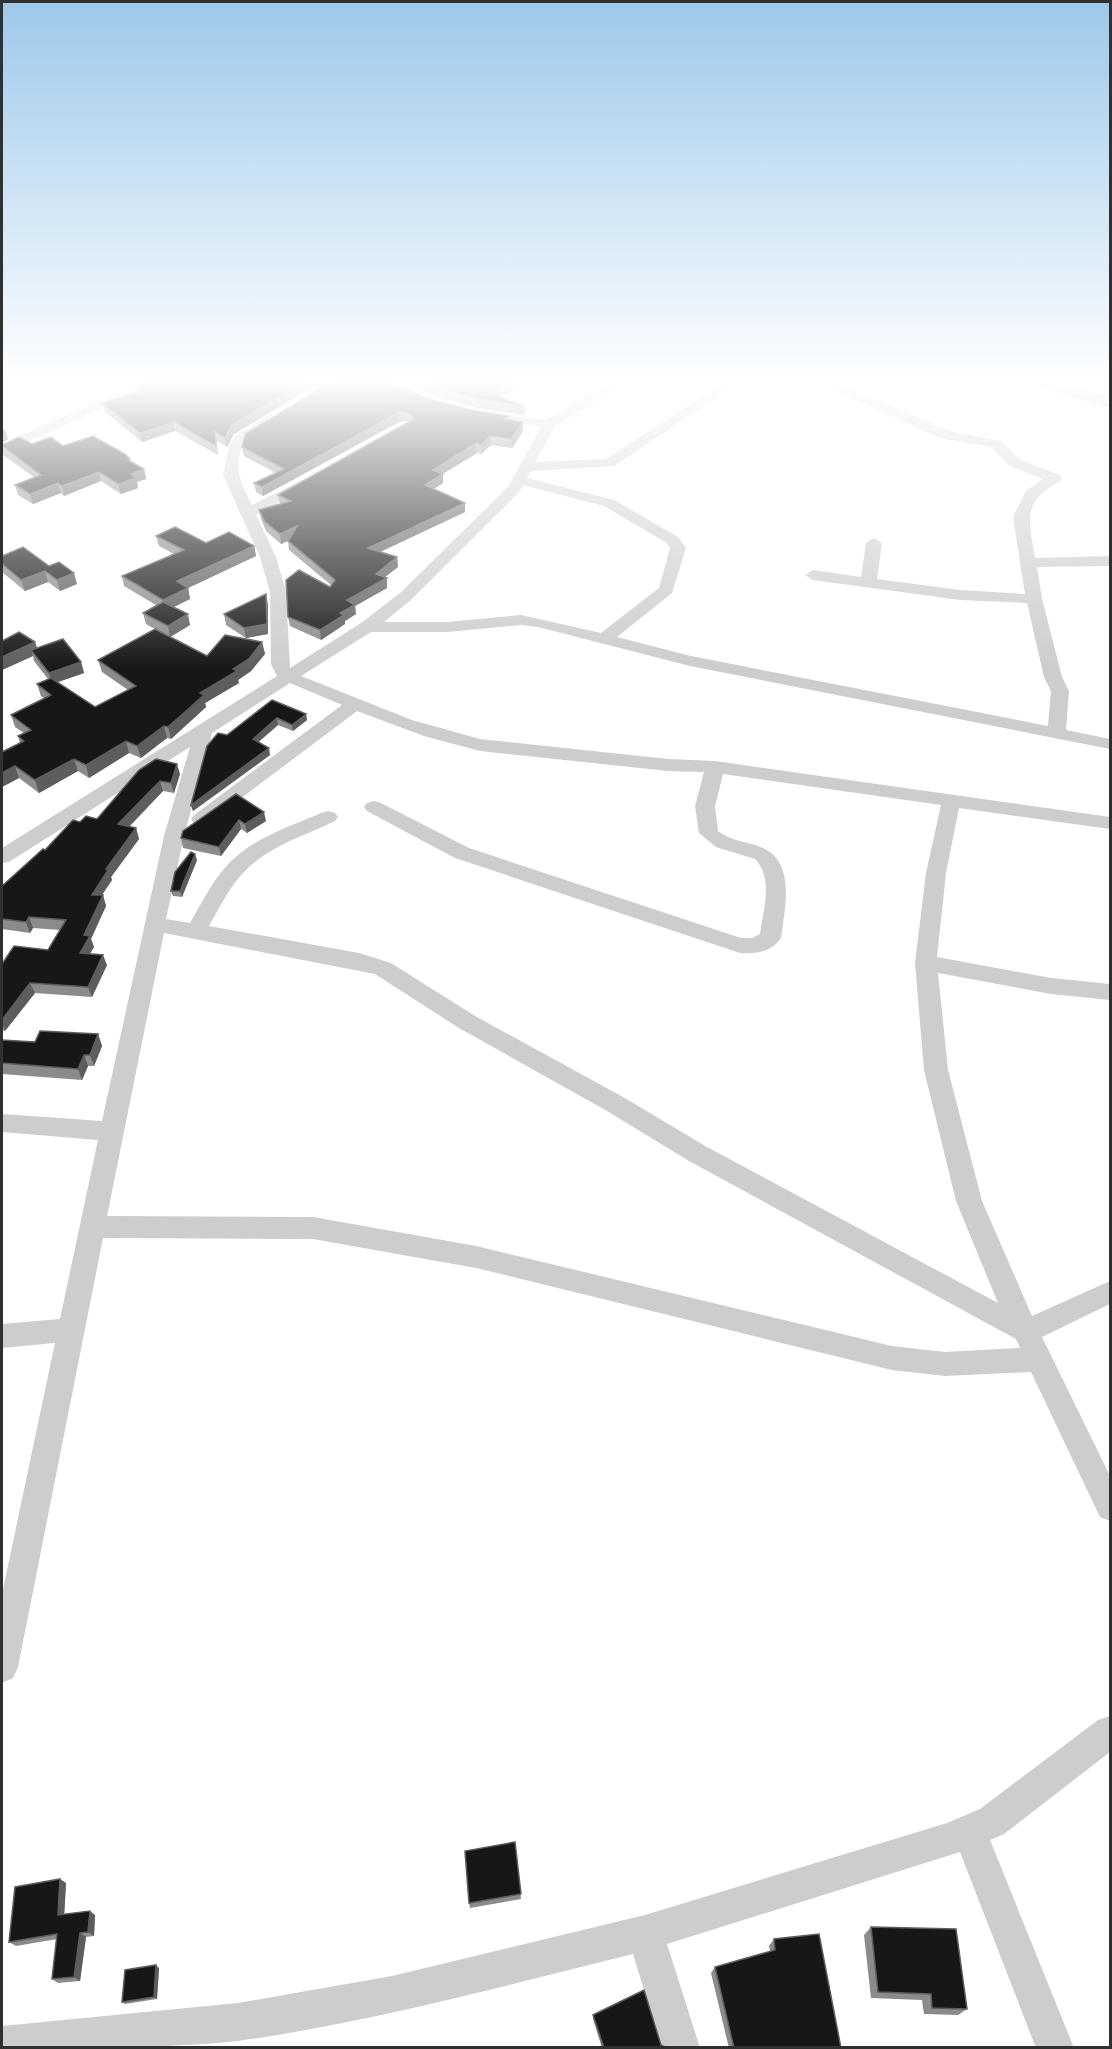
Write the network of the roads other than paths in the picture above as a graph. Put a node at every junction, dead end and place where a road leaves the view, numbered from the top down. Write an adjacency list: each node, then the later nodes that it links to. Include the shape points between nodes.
1 (232, 479): 6 (street)
2 (313, 479): 6 (street)
3 (519, 479): 13 (street, via 483,521 406,597)
4 (537, 479): 14 (street, via 609,503 656,529 678,548 666,590)
5 (1055, 479): 9 (street, via 1031,494 1021,517)
6 (248, 513): 15 (street, via 268,557 278,592 280,664)
7 (874, 543): 11 (street)
8 (1110, 561): 9 (street)
9 (1028, 563): 12 (street)
10 (813, 575): 11 (street)
11 (868, 583): 12 (street, via 960,595)
12 (1034, 599): 18 (street, via 1060,691)
13 (367, 627): 14 (street, via 447,627 521,620); 15 (street)
14 (603, 640): 18 (street, via 690,661)
15 (286, 676): 16 (street); 17 (street)
16 (356, 702): 20 (street, via 413,727 480,745); 25 (street)
17 (204, 728): 25 (street); 26 (street)
18 (1057, 733): 19 (street)
19 (1110, 744)
20 (715, 767): 21 (street); 22 (street, via 705,806 709,833 726,846 757,851 769,858 776,871 770,938 755,946 740,945 462,853)
21 (951, 801): 24 (street); 29 (street, via 936,873)
22 (374, 807)
23 (328, 817): 28 (street, via 255,852 239,865)
24 (1110, 823)
25 (174, 836): 27 (street)
26 (2, 857)
27 (155, 924): 28 (street); 32 (street)
28 (196, 931): 36 (street, via 384,968 467,1022 698,1154)
29 (926, 963): 30 (street, via 1051,986); 36 (street, via 936,1070 969,1201)
30 (1110, 992)
31 (2, 1123): 32 (street)
32 (112, 1131): 33 (street)
33 (92, 1227): 35 (street); 38 (street, via 313,1228 476,1257 892,1358 945,1364)
34 (1110, 1292): 36 (street)
35 (71, 1330): 37 (street); 40 (street)
36 (1026, 1331): 38 (street)
37 (2, 1336)
38 (1040, 1359): 39 (street)
39 (1110, 1507)
40 (2, 1667)
41 (1110, 1732): 42 (street, via 992,1822)
42 (969, 1831): 43 (street); 46 (street)
43 (645, 1933): 44 (street, via 392,1994 238,2022); 45 (street)
44 (2, 2045)
45 (681, 2048)
46 (1055, 2048)

